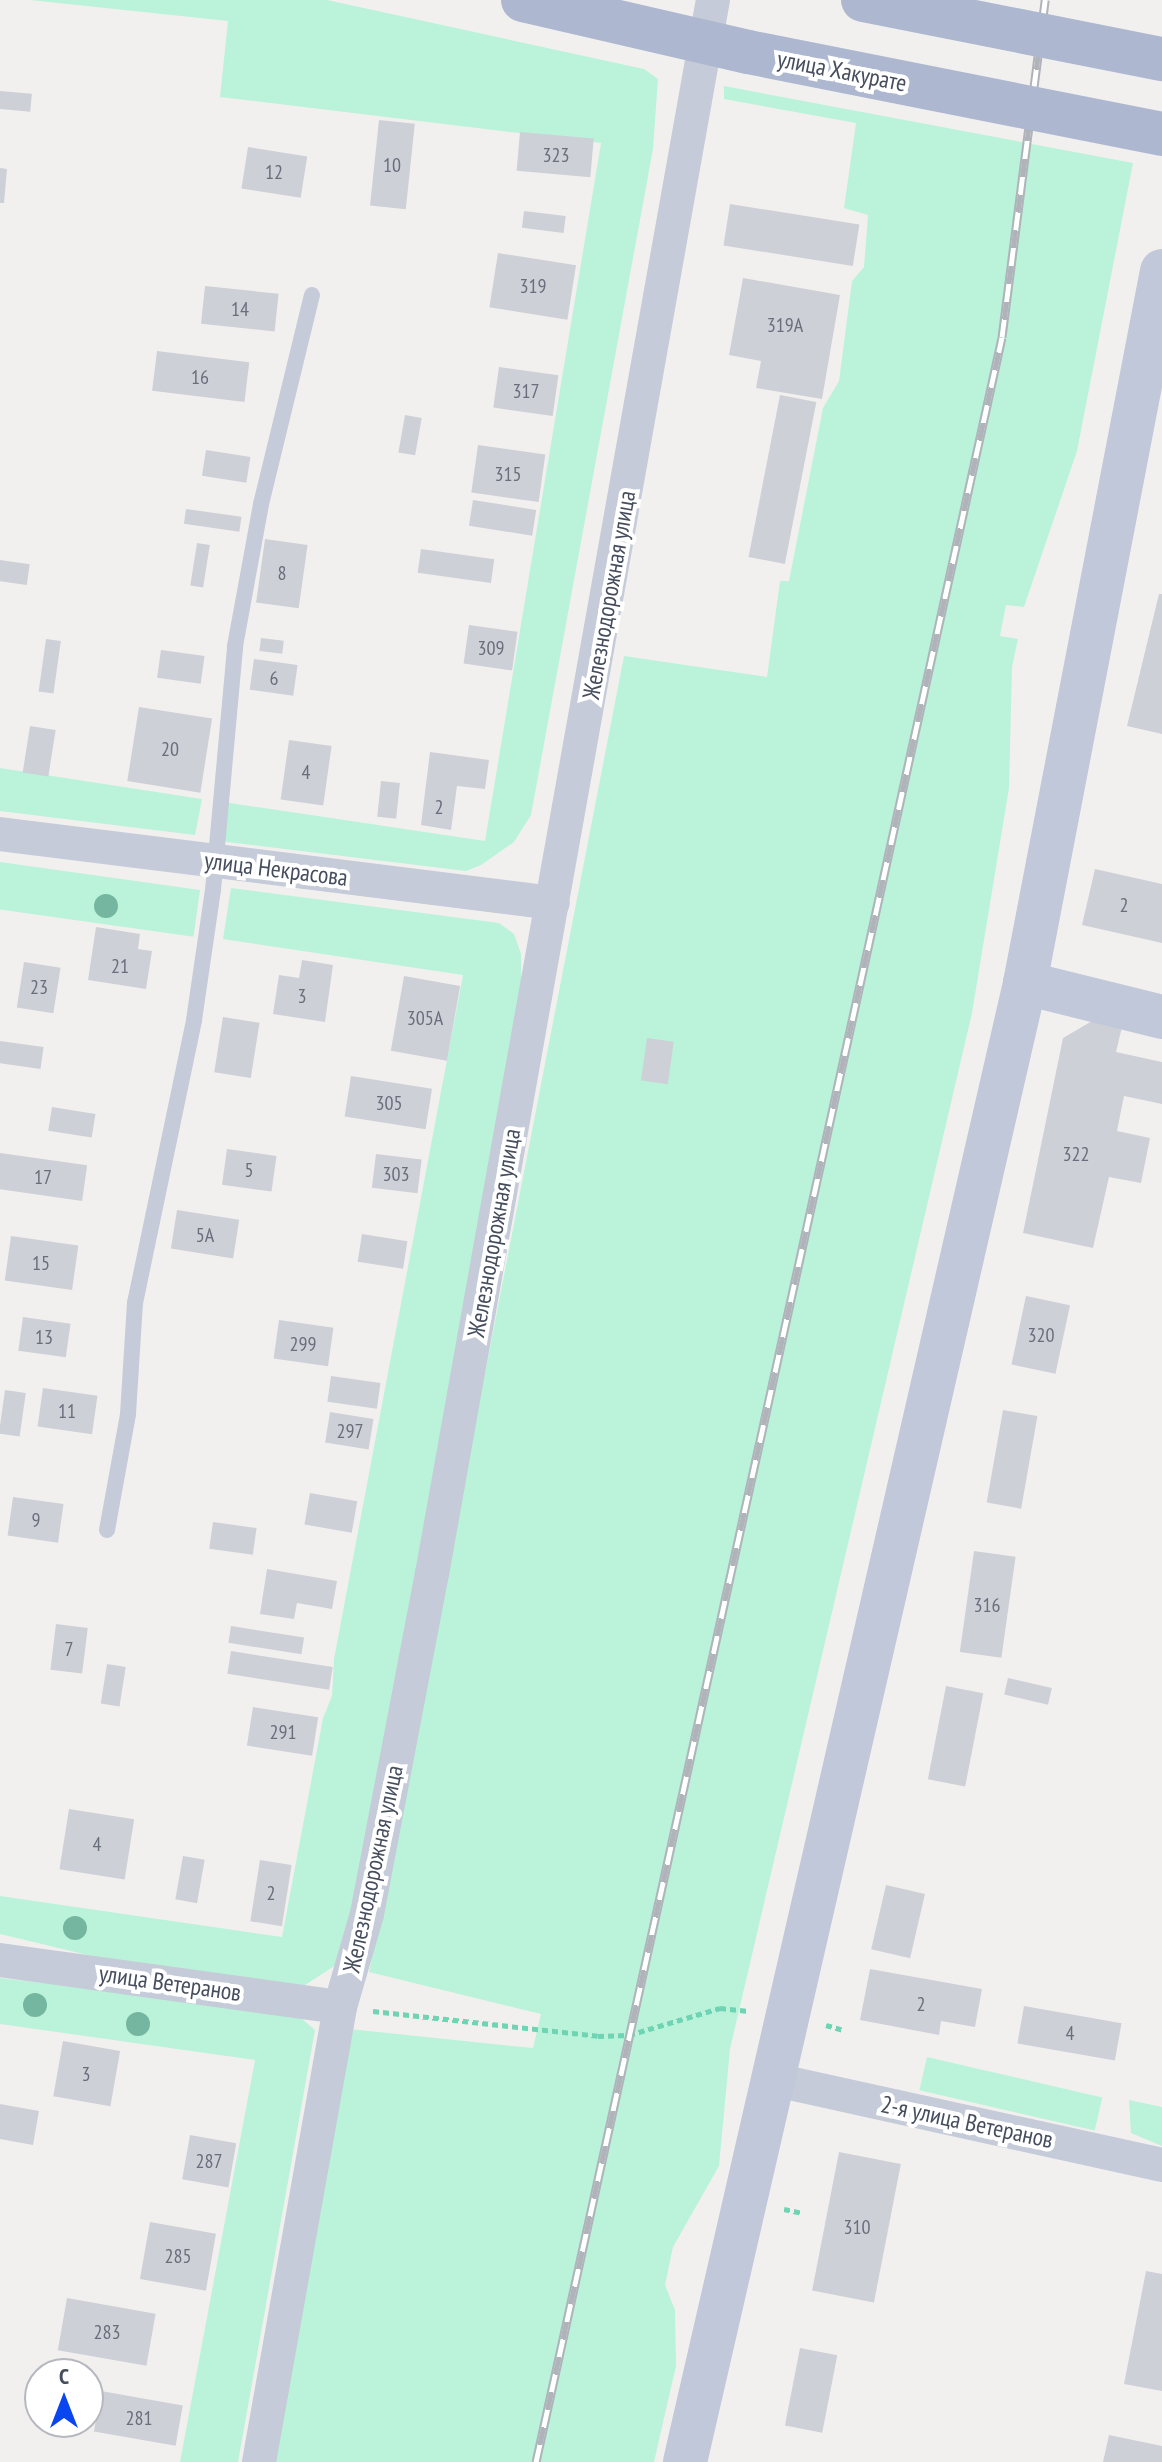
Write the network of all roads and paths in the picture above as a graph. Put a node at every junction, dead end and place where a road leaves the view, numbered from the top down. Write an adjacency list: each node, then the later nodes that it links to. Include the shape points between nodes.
1 (523, 0): 5 (main road, улица Хакурате, bridge, via 748,52)
2 (713, 0): 10 (street, Железнодорожная улица)
3 (863, 0): 4 (main road, bridge)
4 (1162, 59)
5 (1162, 134)
6 (1162, 271): 11 (main road)
7 (312, 295): 9 (lane, via 261,504 235,646)
8 (0, 834): 9 (street, улица Некрасова)
9 (214, 862): 10 (street, улица Некрасова); 13 (lane, via 194,1020 135,1303 128,1414)
10 (553, 903): 15 (street, Железнодорожная улица, via 367,1914)
11 (1025, 983): 12 (main road); 16 (main road)
12 (1162, 1017)
13 (107, 1530)
14 (0, 1960): 15 (street, улица Ветеранов)
15 (340, 2007): 16 (path, via 598,2036 629,2035 720,2008); 20 (street, Железнодорожная улица)
16 (785, 2016): 17 (path); 18 (main road)
17 (844, 2030)
18 (771, 2079): 19 (street, 2-я улица Ветеранов); 21 (main road)
19 (1162, 2165)
20 (259, 2462)
21 (685, 2462)

